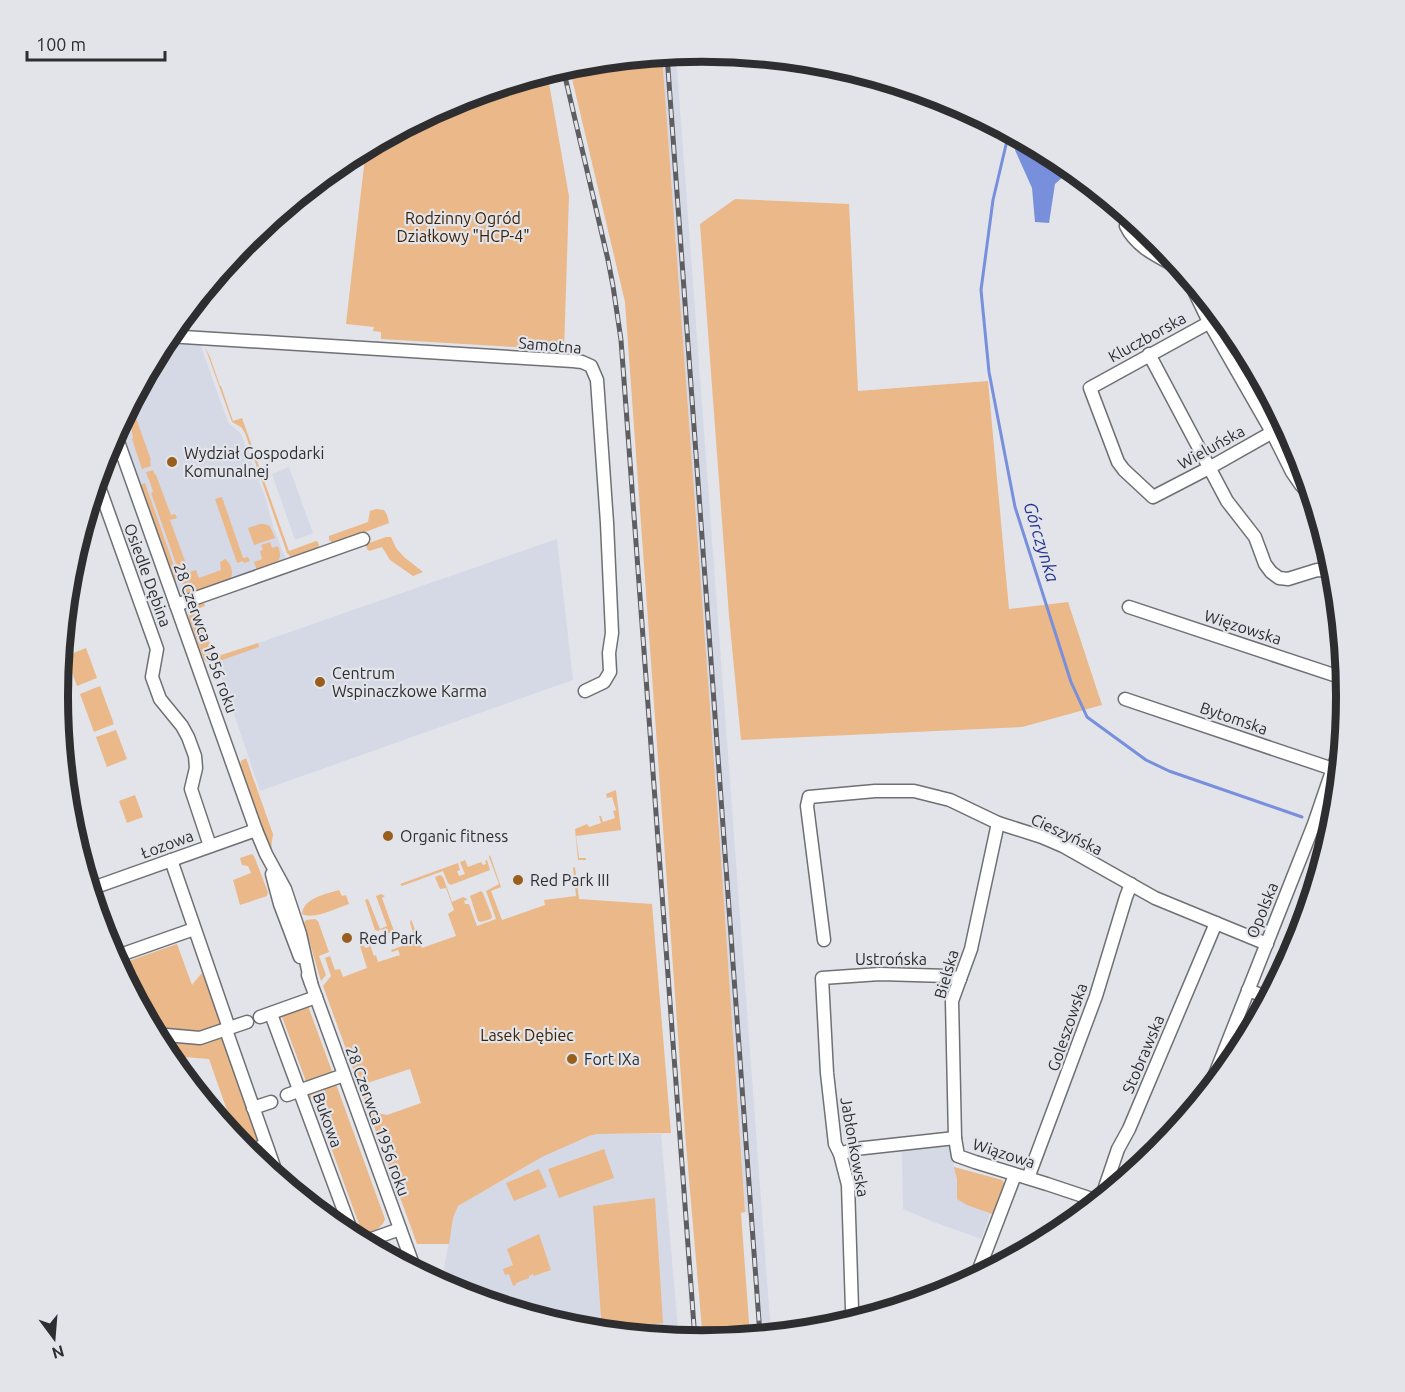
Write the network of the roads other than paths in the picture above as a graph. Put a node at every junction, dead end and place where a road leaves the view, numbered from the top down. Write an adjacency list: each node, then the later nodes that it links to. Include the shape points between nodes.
1 (1128, 225): 2 (street, via 1129,234 1138,244)
2 (1160, 257)
3 (1199, 302): 5 (street)
4 (1213, 320): 5 (street, Kluczborska)
5 (1209, 322): 7 (street, Kluczborska); 9 (street)
6 (180, 337): 20 (street, Samotna, via 582,362 591,366 597,380 612,633 610,672 604,682)
7 (1149, 354): 11 (street); 14 (street, Kluczborska, via 1090,388 1118,462)
8 (1278, 428): 9 (street, Wieluńska)
9 (1272, 432): 11 (street, Wieluńska); 12 (street)
10 (119, 445): 17 (street, 28 Czerwca 1956 roku)
11 (1209, 468): 14 (street, Wieluńska); 16 (street, via 1255,537 1271,572 1288,579)
12 (1300, 483)
13 (102, 494): 25 (street, Osiedle Dębina, via 157,649 152,677 160,699 182,726 195,756 191,789)
14 (1153, 497)
15 (363, 539): 17 (street)
16 (1325, 570)
17 (176, 605): 24 (street, 28 Czerwca 1956 roku)
18 (1129, 607): 19 (street, Więzowska)
19 (1337, 676)
20 (585, 692)
21 (1125, 699): 22 (street, Bytomska)
22 (1333, 769): 32 (street, Opolska)
23 (998, 823): 27 (street, Cieszyńska, via 1063,846); 31 (street, Cieszyńska, via 950,800 914,791 809,798); 35 (street, Bielska, via 971,949)
24 (256, 830): 25 (street, Łozowa); 38 (street, 28 Czerwca 1956 roku, via 285,888)
25 (210, 846): 26 (street, Łozowa)
26 (171, 860): 28 (street, Łozowa); 30 (street)
27 (1131, 884): 29 (street, Cieszyńska); 53 (street, Goleszowska, via 1096,996)
28 (98, 886)
29 (1216, 923): 32 (street, Cieszyńska); 54 (street, Stobrawska)
30 (194, 929): 33 (street); 40 (street)
31 (824, 940)
32 (1267, 944): 36 (street, Opolska)
33 (123, 954)
34 (822, 978): 35 (street, Ustrońska, via 880,974); 50 (street, Jabłonkowska, via 827,1073 835,1144)
35 (960, 979): 47 (street, Bielska, via 952,1001)
36 (1248, 990): 37 (street); 42 (street, Opolska)
37 (1262, 995)
38 (316, 997): 43 (street, 28 Czerwca 1956 roku); 44 (street, Bukowa, via 266,1016)
39 (248, 1022): 40 (street)
40 (228, 1029): 41 (street, via 200,1038); 46 (street)
41 (166, 1035)
42 (1219, 1064)
43 (344, 1075): 44 (street); 57 (street, 28 Czerwca 1956 roku)
44 (294, 1093): 56 (street, Bukowa)
45 (271, 1101): 46 (street)
46 (253, 1108): 48 (street)
47 (954, 1138): 50 (street, Wiązowa); 52 (street, Wiązowa, via 958,1156)
48 (266, 1145): 49 (street); 51 (street)
49 (257, 1148)
50 (840, 1154): 61 (street, Jabłonkowska, via 848,1185)
51 (272, 1162)
52 (1015, 1175): 53 (street, Wiązowa); 60 (street)
53 (1029, 1178): 55 (street, Wiązowa)
54 (1105, 1186)
55 (1091, 1197)
56 (347, 1222)
57 (400, 1229): 58 (street); 59 (street, 28 Czerwca 1956 roku)
58 (374, 1238)
59 (411, 1259)
60 (980, 1266)
61 (853, 1312)

